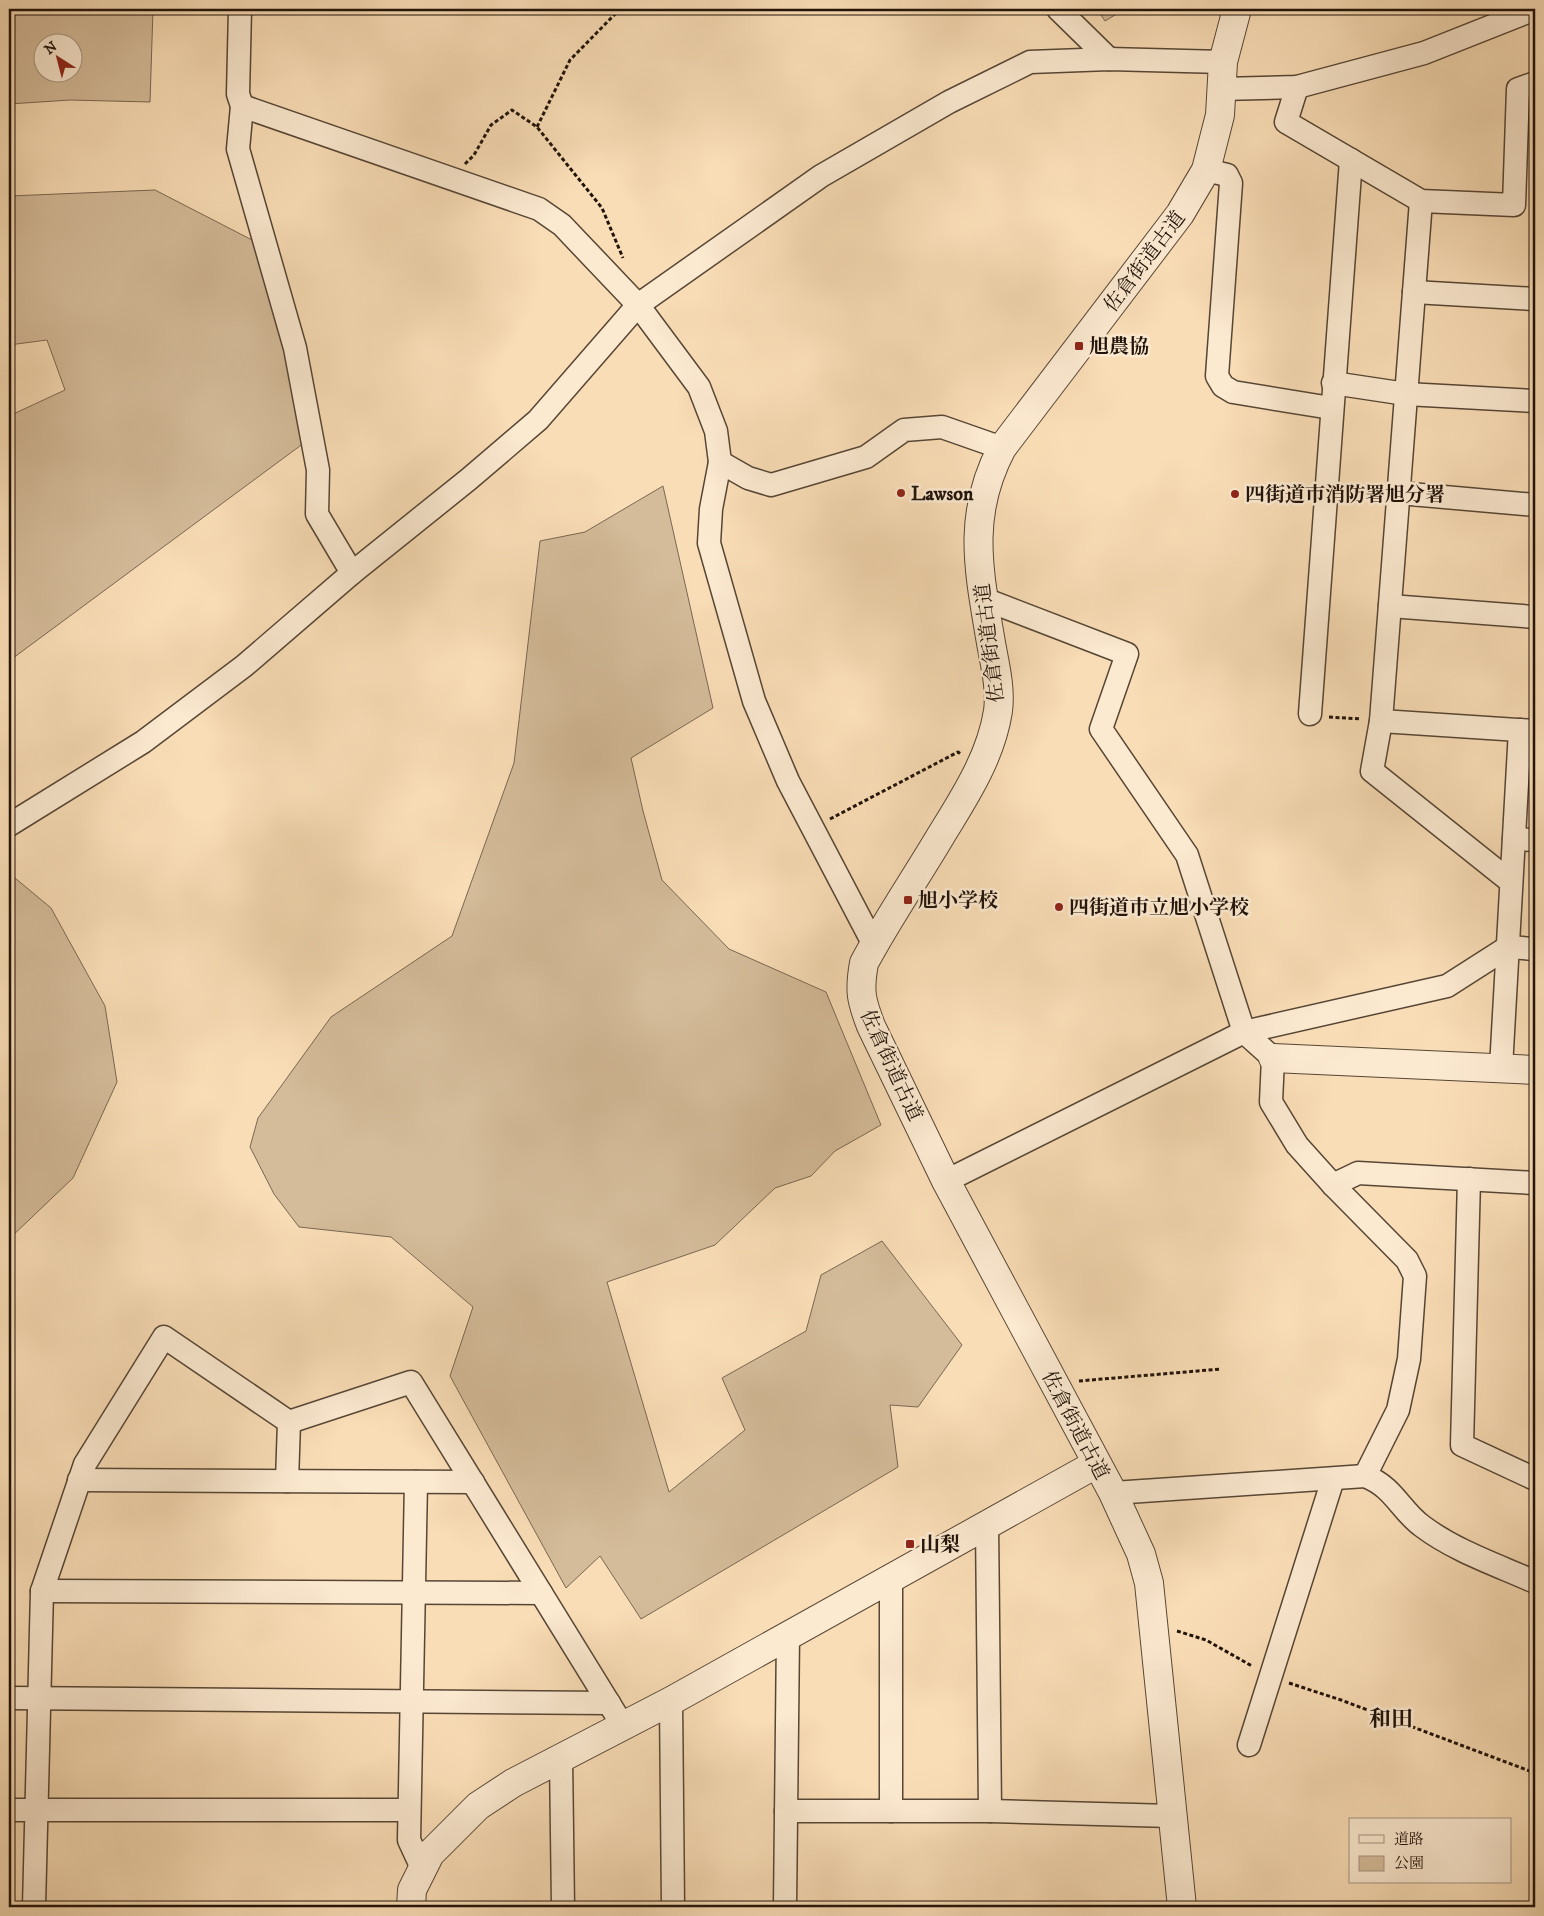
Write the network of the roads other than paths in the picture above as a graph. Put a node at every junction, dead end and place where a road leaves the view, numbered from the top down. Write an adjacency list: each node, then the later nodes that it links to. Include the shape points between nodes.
1 (240, 9): 10 (street, via 238,94)
2 (1058, 9): 5 (street)
3 (1237, 9): 6 (street, 佐倉街道古道)
4 (1535, 9): 8 (street, via 1424,53)
5 (1109, 59): 6 (street); 16 (street, via 1030,62 949,102 821,176)
6 (1223, 62): 9 (street, 佐倉街道古道)
7 (1535, 83): 13 (street, via 1518,89 1514,205)
8 (1297, 87): 9 (street); 11 (street, via 1286,122)
9 (1221, 89): 12 (street, 佐倉街道古道, via 1220,115)
10 (242, 106): 16 (street, via 539,209 567,230); 25 (street, via 238,149 295,348 318,470 317,514)
11 (1351, 160): 13 (street); 17 (street)
12 (1206, 170): 20 (street, via 1227,174 1231,182 1217,376 1223,386 1233,392); 21 (street, 佐倉街道古道, via 1180,214)
13 (1421, 201): 14 (street)
14 (1414, 292): 15 (street); 18 (street)
15 (1535, 299)
16 (638, 305): 22 (street, via 699,387 716,431); 25 (street, via 538,420)
17 (1333, 382): 18 (street); 20 (street)
18 (1406, 394): 19 (street); 23 (street)
19 (1535, 401)
20 (1331, 408): 29 (street)
21 (1002, 448): 22 (street, via 942,427 904,430 866,457 771,485 748,478); 26 (street, 佐倉街道古道, via 989,472 978,520)
22 (720, 462): 35 (street, via 708,543 754,702 788,781)
23 (1398, 493): 24 (street); 27 (street)
24 (1535, 505)
25 (352, 573): 32 (street, via 244,666 143,742)
26 (984, 599): 35 (street, 佐倉街道古道, via 997,680 998,708 994,732 969,790); 38 (street, via 1126,654 1101,729 1187,855)
27 (1390, 606): 28 (street); 30 (street)
28 (1535, 618)
29 (1310, 714)
30 (1381, 720): 31 (street); 34 (street, via 1372,771)
31 (1528, 731): 33 (street)
32 (9, 825)
33 (1524, 839): 34 (street)
34 (1511, 882): 36 (street)
35 (874, 945): 43 (street, 佐倉街道古道, via 864,963 860,987 863,1006)
36 (1508, 947): 37 (street); 38 (street, via 1446,986); 40 (street)
37 (1535, 949)
38 (1244, 1032): 39 (street); 43 (street)
39 (1273, 1058): 40 (street); 45 (street, via 1271,1102 1297,1144)
40 (1501, 1068): 41 (street)
41 (1535, 1070)
42 (1469, 1179): 44 (street); 45 (street, via 1358,1173); 50 (street, via 1462,1445)
43 (946, 1181): 47 (street, 佐倉街道古道)
44 (1535, 1183)
45 (1332, 1185): 48 (street, via 1407,1260 1415,1276 1409,1359 1398,1410)
46 (289, 1422): 51 (street, via 164,1337 85,1464); 52 (street); 54 (street, via 411,1382)
47 (1096, 1464): 55 (street, 佐倉街道古道); 56 (street)
48 (1366, 1476): 49 (street); 58 (street, via 1379,1481 1419,1525 1441,1540)
49 (1333, 1479): 55 (street); 68 (street)
50 (1535, 1479)
51 (79, 1480): 52 (street); 59 (street)
52 (286, 1481): 53 (street)
53 (416, 1482): 54 (street); 60 (street)
54 (473, 1482): 61 (street)
55 (1113, 1493): 76 (street, 佐倉街道古道, via 1141,1554 1149,1583)
56 (987, 1524): 57 (street); 75 (street)
57 (891, 1576): 62 (street); 74 (street)
58 (1535, 1582)
59 (42, 1590): 60 (street); 64 (street)
60 (414, 1592): 61 (street); 66 (street)
61 (541, 1593): 67 (street)
62 (788, 1634): 65 (street); 73 (street)
63 (9, 1698): 64 (street)
64 (38, 1699): 66 (street); 71 (street)
65 (671, 1701): 67 (street); 81 (street)
66 (412, 1702): 67 (street); 72 (street)
67 (616, 1715): 69 (street)
68 (1249, 1744)
69 (561, 1758): 77 (street, via 478,1806 430,1854); 80 (street)
70 (9, 1810): 71 (street)
71 (36, 1810): 72 (street); 78 (street)
72 (409, 1810): 77 (street, via 409,1840)
73 (786, 1811): 74 (street); 82 (street)
74 (891, 1811): 75 (street)
75 (990, 1811): 76 (street)
76 (1171, 1816): 83 (street, 佐倉街道古道)
77 (422, 1868): 79 (street, via 412,1890)
78 (34, 1907)
79 (411, 1907)
80 (563, 1907)
81 (673, 1907)
82 (785, 1907)
83 (1182, 1907)

